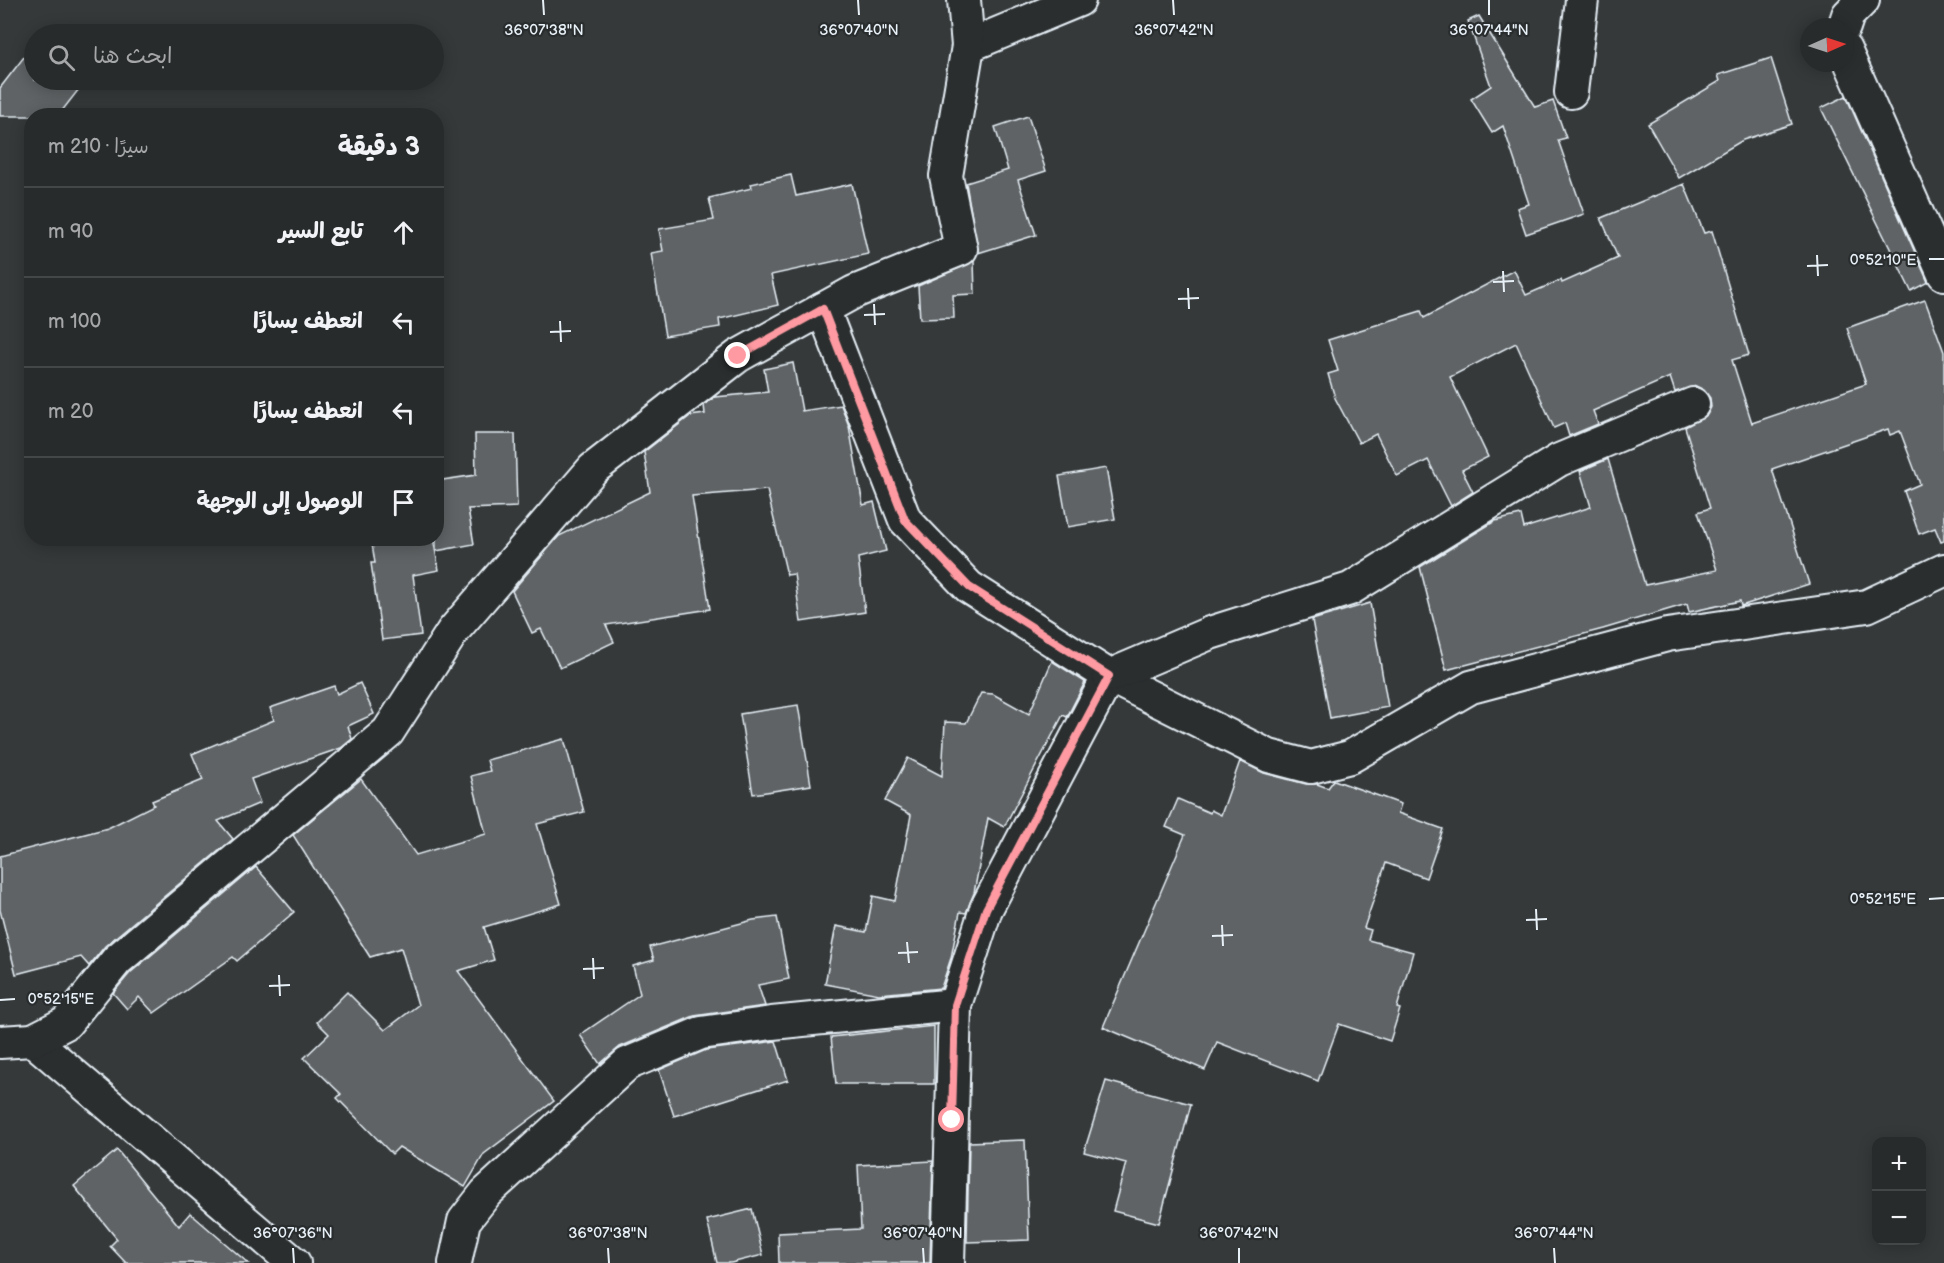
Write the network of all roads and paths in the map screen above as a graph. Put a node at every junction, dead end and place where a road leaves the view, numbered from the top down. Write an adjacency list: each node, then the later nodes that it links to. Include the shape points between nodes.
1 (964, 0): 6 (street)
2 (1079, 0): 6 (street)
3 (1582, 0): 8 (street)
4 (1863, 0): 5 (street)
5 (1847, 18)
6 (968, 46): 10 (street, via 946,176 962,249 854,292)
7 (1854, 70): 9 (street)
8 (1570, 92)
9 (1944, 274)
10 (823, 309): 13 (street, via 905,520 969,587); 15 (street, via 738,356 593,469 453,631 388,732 117,960 66,1023)
11 (1693, 404): 13 (street, via 1559,460 1350,589 1210,633)
12 (1944, 570): 13 (street, via 1867,606 1667,635 1471,687 1350,757 1311,767 1269,756)
13 (1109, 676): 14 (street, via 986,909)
14 (955, 1005): 18 (street, via 701,1033 627,1064 486,1193 464,1221); 19 (street)
15 (33, 1040): 16 (street); 17 (street)
16 (0, 1042)
17 (294, 1263)
18 (455, 1263)
19 (948, 1263)

